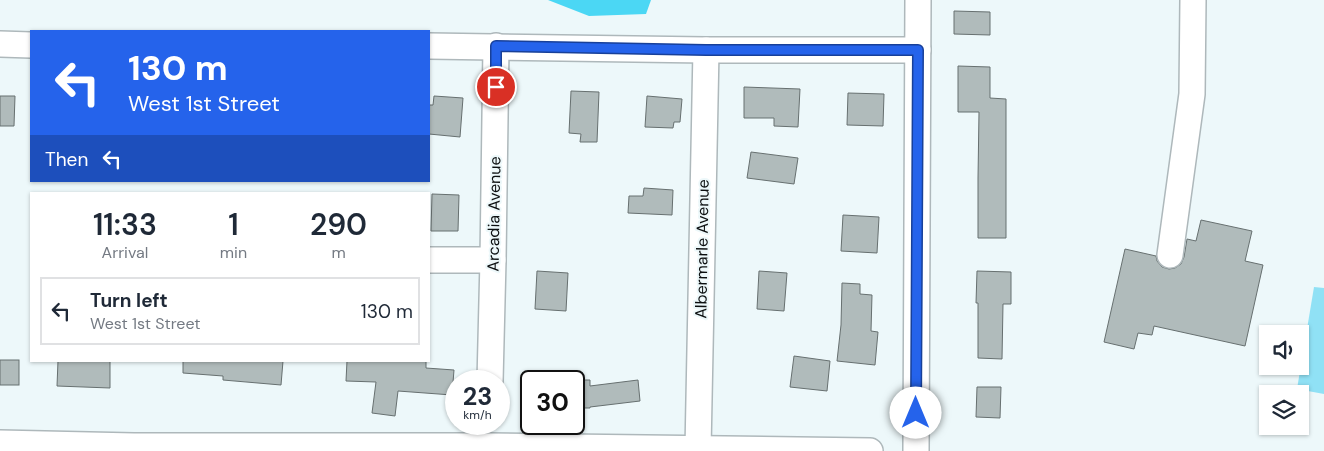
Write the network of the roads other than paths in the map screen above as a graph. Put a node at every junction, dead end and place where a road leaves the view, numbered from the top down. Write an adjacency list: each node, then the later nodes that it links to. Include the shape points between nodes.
1 (918, 0): 8 (street)
2 (1193, 0): 9 (street, via 1192,94)
3 (0, 44): 4 (street)
4 (30, 44)
5 (430, 46): 6 (street)
6 (496, 46): 7 (street); 11 (street, Arcadia Avenue)
7 (706, 50): 8 (street); 16 (street, Albermarle Avenue)
8 (918, 50): 18 (street)
9 (1170, 255)
10 (430, 260): 11 (street)
11 (493, 260): 12 (street, Arcadia Avenue)
12 (490, 370)
13 (489, 440): 15 (street); 16 (street)
14 (0, 444): 15 (street)
15 (134, 449)
16 (698, 449): 17 (street)
17 (870, 451)
18 (916, 451)

